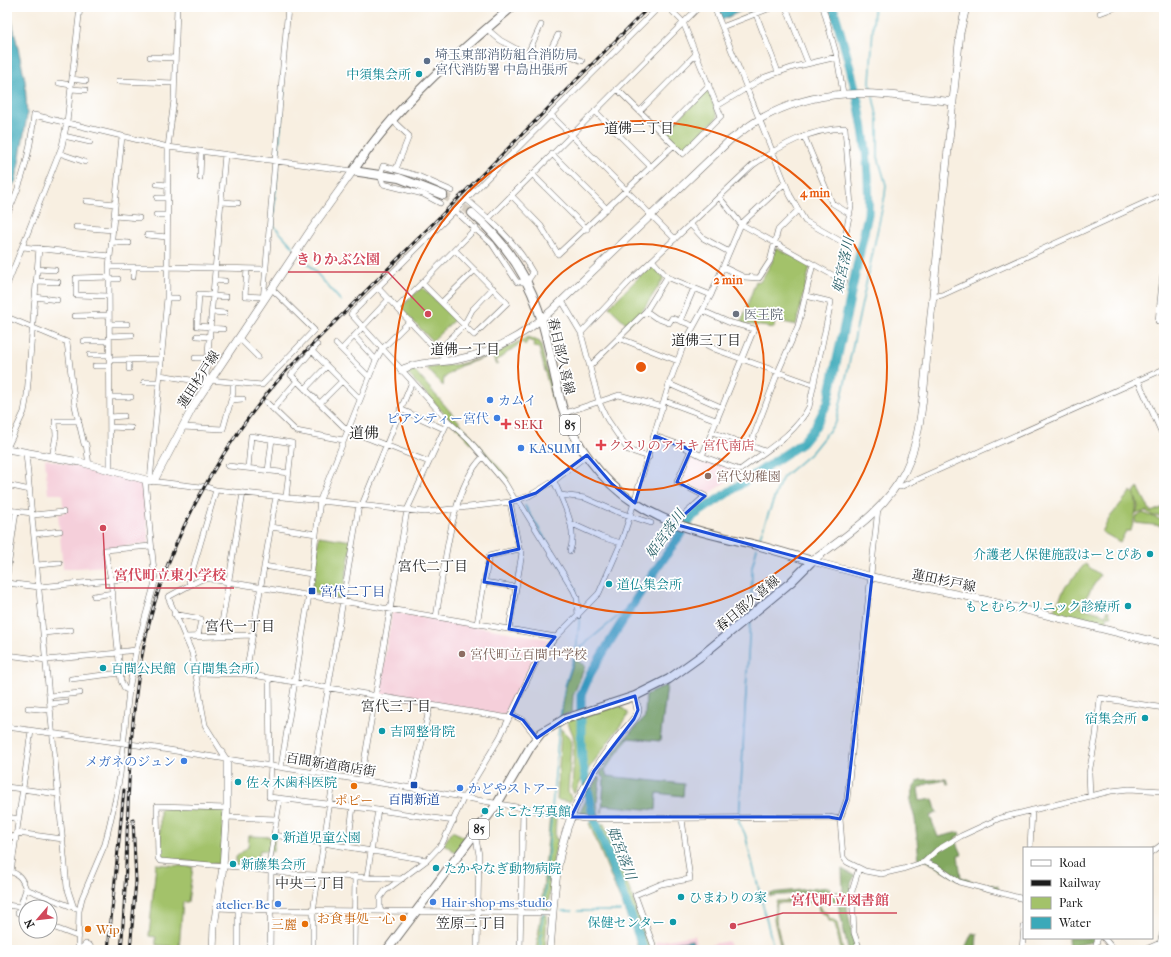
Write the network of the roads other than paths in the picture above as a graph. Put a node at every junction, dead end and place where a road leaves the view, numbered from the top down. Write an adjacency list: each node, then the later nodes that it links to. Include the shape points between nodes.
1 (80, 7): 36 (street)
2 (177, 7): 26 (street)
3 (288, 7): 63 (street)
4 (512, 7): 19 (main road)
5 (659, 7): 46 (street)
6 (668, 7): 16 (street)
7 (699, 7): 16 (street)
8 (714, 7): 18 (street)
9 (773, 7): 15 (street)
10 (786, 7): 28 (street)
11 (823, 7): 25 (street)
12 (966, 7): 42 (street, via 960,33)
13 (1116, 7): 14 (street)
14 (1100, 13)
15 (756, 14): 18 (street); 31 (street)
16 (684, 22): 22 (street); 39 (street)
17 (541, 25): 23 (street)
18 (722, 27): 38 (street)
19 (487, 29): 23 (street); 47 (main road, via 430,78)
20 (558, 35): 21 (street)
21 (552, 47): 27 (street); 29 (street)
22 (696, 54): 37 (street); 45 (street)
23 (527, 55): 29 (street)
24 (150, 57): 26 (street)
25 (837, 57): 28 (street); 41 (street)
26 (175, 58): 35 (street)
27 (582, 61)
28 (808, 63): 31 (street)
29 (543, 64): 30 (street)
30 (550, 68)
31 (778, 72): 38 (street)
32 (119, 80): 35 (street)
33 (86, 81): 36 (street)
34 (59, 83): 36 (street)
35 (174, 83): 57 (street)
36 (71, 84): 40 (street); 49 (street)
37 (709, 85): 43 (street); 50 (street)
38 (746, 88): 43 (street); 48 (street)
39 (617, 89): 44 (street); 45 (street)
40 (84, 90)
41 (843, 93): 42 (street, via 864,92); 48 (street, via 804,100)
42 (952, 102): 151 (street)
43 (717, 106): 56 (street, via 721,116 683,154)
44 (595, 111): 51 (street); 65 (street)
45 (640, 112): 50 (street)
46 (551, 115): 51 (street); 81 (street)
47 (391, 119): 66 (street, via 409,136); 67 (main road)
48 (759, 119): 59 (street); 95 (street, via 730,140)
49 (67, 122): 52 (street); 53 (street); 93 (street, via 34,115 26,166)
50 (662, 133): 56 (street)
51 (571, 135): 62 (street); 74 (street)
52 (64, 136): 55 (street); 60 (street)
53 (122, 136): 57 (street); 86 (street)
54 (804, 136): 59 (street); 92 (street, via 832,203); 92 (street, via 845,128 852,206)
55 (90, 142)
56 (674, 145): 65 (street)
57 (168, 147): 58 (street); 73 (street)
58 (201, 151): 61 (street); 70 (street)
59 (772, 151): 71 (street); 78 (street, via 753,164)
60 (59, 153): 64 (street); 111 (street)
61 (225, 154): 63 (street); 84 (street)
62 (552, 154): 68 (street); 87 (street)
63 (276, 160): 67 (street); 126 (street)
64 (85, 162)
65 (651, 167): 74 (street)
66 (396, 169): 69 (street, via 384,166); 75 (street)
67 (353, 172): 69 (main road); 144 (street, 蓮田杉戸線)
68 (532, 174): 77 (street); 103 (street)
69 (380, 175): 82 (main road, via 404,179)
70 (200, 178)
71 (785, 183): 89 (street); 100 (street)
72 (157, 184): 73 (street)
73 (168, 185): 80 (street)
74 (627, 190): 87 (street); 95 (street)
75 (452, 191)
76 (1164, 194): 151 (street)
77 (511, 195): 98 (street); 103 (street, via 540,226 558,254)
78 (719, 197): 99 (street); 100 (street)
79 (157, 198): 80 (street)
80 (168, 198): 94 (street)
81 (466, 198): 88 (street); 98 (street)
82 (441, 199)
83 (86, 202): 86 (street)
84 (221, 202): 85 (street); 123 (street)
85 (238, 203)
86 (115, 204): 96 (street)
87 (607, 209): 103 (street)
88 (454, 210): 102 (street); 141 (street)
89 (798, 210): 92 (street, via 805,222 844,243); 110 (street, via 778,230)
90 (472, 213): 137 (main road, 春日部久喜線 / 85, via 511,255)
91 (156, 214): 94 (street)
92 (850, 214)
93 (7, 215)
94 (168, 215): 106 (street)
95 (651, 215): 107 (street); 157 (street)
96 (114, 216): 97 (street); 104 (street)
97 (139, 218)
98 (488, 218): 137 (street, via 528,264 533,273)
99 (690, 224): 107 (street); 114 (street, via 703,238)
100 (741, 224): 110 (street); 114 (street)
101 (76, 226): 104 (street)
102 (476, 228): 113 (street); 137 (street, via 500,254 517,282)
103 (587, 229)
104 (113, 230): 108 (street)
105 (148, 236): 106 (street)
106 (167, 237): 119 (street)
107 (675, 239): 116 (street)
108 (112, 242): 109 (street); 115 (street)
109 (129, 243)
110 (775, 243): 117 (street); 124 (street, via 770,260 759,278 744,277)
111 (22, 247): 112 (street); 140 (street)
112 (39, 248): 115 (street); 122 (street)
113 (455, 250): 128 (street); 139 (street)
114 (729, 252): 124 (street)
115 (110, 256): 120 (street)
116 (652, 260): 130 (street); 179 (street)
117 (813, 264): 138 (street); 148 (street)
118 (1164, 264): 169 (street, via 1158,321)
119 (167, 266): 121 (street); 123 (street); 152 (street)
120 (109, 267): 121 (street); 131 (street)
121 (134, 267): 129 (street)
122 (37, 268): 127 (street); 134 (street)
123 (216, 268): 125 (street); 133 (street)
124 (723, 268): 146 (street)
125 (247, 269): 126 (street); 156 (street, via 245,296)
126 (266, 269): 156 (street)
127 (55, 270)
128 (475, 270): 142 (street); 158 (street)
129 (133, 277)
130 (667, 277): 143 (street); 160 (street)
131 (109, 278): 132 (street); 147 (street); 147 (street, via 76,278 76,295)
132 (118, 279)
133 (214, 280): 135 (street); 145 (street)
134 (36, 281): 136 (street); 149 (street)
135 (225, 281)
136 (58, 282)
137 (528, 282): 167 (main road, 春日部久喜線 / 85)
138 (845, 282)
139 (422, 283): 158 (street); 159 (street)
140 (7, 285)
141 (378, 288): 154 (street); 174 (street, via 352,314)
142 (493, 288): 173 (street, via 472,310); 173 (street, via 507,303 474,335)
143 (694, 288): 146 (street); 168 (street)
144 (272, 289): 156 (street, 蓮田杉戸線); 221 (street, via 314,330 262,385)
145 (213, 295): 150 (street); 162 (street); 177 (street, via 199,294 197,326)
146 (712, 295): 161 (street)
147 (109, 296): 164 (street)
148 (806, 296): 212 (street, via 798,326); 224 (street, via 831,302)
149 (35, 297): 155 (street); 176 (street)
150 (226, 297)
151 (933, 297): 275 (street, via 920,413 913,449)
152 (167, 298): 153 (street); 199 (street)
153 (177, 298)
154 (389, 299): 159 (street); 174 (street)
155 (57, 300)
156 (263, 300): 186 (street, 蓮田杉戸線)
157 (562, 301): 167 (street); 179 (street)
158 (442, 302): 173 (street)
159 (397, 308): 170 (street)
160 (646, 311): 168 (street, via 669,323 672,318); 187 (street)
161 (703, 311): 175 (street); 200 (street, via 728,322 754,329)
162 (212, 312): 163 (street); 177 (street)
163 (225, 313)
164 (109, 315): 165 (street); 171 (street)
165 (75, 316)
166 (7, 317): 176 (street)
167 (542, 319): 205 (street, via 502,345); 238 (main road, 春日部久喜線 / 85)
168 (680, 321): 175 (street)
169 (1164, 321)
170 (410, 322): 192 (street); 194 (street)
171 (109, 324): 172 (street); 185 (street)
172 (127, 324)
173 (464, 325): 194 (street)
174 (363, 326): 182 (street); 192 (street)
175 (694, 326): 183 (street)
176 (32, 327): 243 (street, via 66,342); 256 (street, via 24,412)
177 (210, 328): 178 (street); 184 (street)
178 (223, 329)
179 (581, 333): 208 (street)
180 (132, 335): 185 (street)
181 (197, 336): 184 (street)
182 (354, 336): 191 (street); 203 (street)
183 (688, 336): 200 (street); 204 (street)
184 (210, 337): 198 (street)
185 (109, 338): 188 (street); 201 (street)
186 (239, 338): 196 (street); 220 (street, 蓮田杉戸線)
187 (619, 338): 204 (street); 208 (street)
188 (84, 341)
189 (336, 344): 191 (street)
190 (317, 345): 193 (street)
191 (342, 349): 214 (street)
192 (382, 349): 203 (street); 211 (street)
193 (312, 351): 207 (street); 216 (street, via 291,375)
194 (438, 351): 205 (street)
195 (90, 355): 201 (street)
196 (258, 357)
197 (195, 358): 198 (street)
198 (208, 358): 220 (street, via 206,376)
199 (162, 359): 202 (street); 213 (street)
200 (741, 359): 212 (street); 235 (street)
201 (110, 360): 202 (street); 206 (street); 227 (street)
202 (129, 360): 210 (street)
203 (376, 360): 214 (street)
204 (678, 360): 223 (street)
205 (447, 361): 211 (street, via 414,365)
206 (95, 366)
207 (327, 366): 217 (street); 225 (street)
208 (590, 366): 232 (street)
209 (1164, 368): 215 (street)
210 (129, 369)
211 (401, 370): 222 (street)
212 (778, 372): 224 (street); 255 (street)
213 (160, 375): 219 (street); 220 (street)
214 (369, 377): 229 (street)
215 (1138, 380): 251 (street); 275 (street, via 900,487)
216 (297, 381): 225 (street); 236 (street)
217 (342, 381): 229 (street); 233 (street)
218 (144, 382): 219 (street)
219 (160, 382): 272 (street)
220 (210, 382): 221 (street); 245 (street, 蓮田杉戸線)
221 (233, 382): 230 (street)
222 (412, 382): 237 (street); 241 (street)
223 (669, 384): 234 (street); 235 (street)
224 (814, 385): 258 (street, via 803,420)
225 (305, 389): 233 (street)
226 (131, 397): 227 (street)
227 (110, 398): 240 (street)
228 (243, 399): 230 (street)
229 (360, 399): 248 (street)
230 (231, 400): 245 (street, via 222,429)
231 (266, 402): 236 (street)
232 (599, 402): 234 (street, via 619,395); 238 (street); 262 (street, via 610,425 628,450)
233 (320, 403): 248 (street)
234 (664, 404): 242 (street); 250 (street)
235 (721, 407): 242 (street)
236 (273, 409): 253 (street, via 296,431)
237 (400, 409): 247 (street); 254 (street)
238 (565, 413): 260 (main road, 春日部久喜線 / 85)
239 (124, 416): 240 (street)
240 (110, 417): 244 (street)
241 (448, 420): 247 (street); 264 (street)
242 (716, 420): 249 (street)
243 (79, 421): 263 (street, via 55,421 56,435); 266 (street)
244 (110, 427): 246 (street); 269 (street)
245 (182, 427): 272 (street, 蓮田杉戸線, via 155,479)
246 (131, 428)
247 (444, 429): 265 (street)
248 (347, 430): 253 (street); 254 (street)
249 (712, 432): 255 (street); 261 (street)
250 (655, 436): 257 (street); 262 (street)
251 (1164, 438)
252 (272, 439): 268 (street, via 251,436); 270 (street); 271 (street, via 292,443)
253 (344, 440): 282 (street)
254 (385, 445): 265 (street); 285 (street)
255 (750, 446): 258 (street)
256 (7, 449): 259 (street)
257 (690, 450): 261 (street); 296 (street, via 677,482 705,496)
258 (765, 451): 261 (street, via 740,470)
259 (26, 454): 263 (street); 276 (street)
260 (587, 455): 273 (street); 284 (main road, 春日部久喜線 / 85, via 608,480)
261 (702, 456)
262 (649, 457): 284 (street)
263 (52, 458): 266 (street)
264 (483, 458): 283 (street); 287 (street, via 474,466)
265 (429, 462): 289 (street)
266 (89, 465): 269 (street)
267 (228, 466): 268 (street)
268 (248, 468): 270 (street)
269 (110, 471): 272 (street)
270 (268, 471): 271 (street)
271 (289, 473): 281 (street)
272 (148, 480): 277 (street, via 201,488 204,486); 302 (street)
273 (554, 481): 279 (street); 283 (street, via 536,493)
274 (7, 485): 276 (street)
275 (896, 486): 286 (street)
276 (30, 490): 292 (street)
277 (216, 490): 278 (street); 317 (street, via 189,582)
278 (243, 493): 280 (street); 314 (street)
279 (560, 495): 293 (street, via 586,498); 294 (street)
280 (276, 496): 281 (street); 297 (street)
281 (286, 497): 282 (street)
282 (320, 500): 285 (street); 300 (street)
283 (515, 501): 287 (street); 303 (street); 327 (street, via 574,591)
284 (635, 503): 293 (street); 296 (main road, 春日部久喜線 / 85)
285 (360, 505): 289 (street); 324 (street)
286 (878, 508): 305 (street, via 847,536); 312 (street)
287 (455, 509): 289 (street, via 425,512); 328 (street)
288 (7, 510): 290 (street)
289 (407, 510): 325 (street)
290 (16, 511): 292 (street); 310 (street)
291 (63, 512): 292 (street)
292 (32, 514): 299 (street)
293 (630, 516): 295 (street); 301 (street)
294 (570, 523): 301 (street); 304 (street, via 573,543)
295 (652, 523)
296 (675, 524): 305 (main road, 85)
297 (271, 526): 300 (street); 308 (street)
298 (60, 532): 299 (street)
299 (35, 534): 307 (street)
300 (316, 534): 309 (street)
301 (621, 543): 327 (street, via 599,593)
302 (151, 546): 311 (street); 313 (street, via 105,550)
303 (519, 549): 315 (street, via 489,556); 320 (street, via 522,553)
304 (570, 551)
305 (812, 561): 312 (street, 蓮田杉戸線); 354 (main road, 春日部久喜線 / 85, via 791,582 687,668)
306 (60, 563): 307 (street)
307 (37, 565): 318 (street)
308 (264, 566): 309 (street); 319 (street)
309 (311, 574): 322 (street)
310 (7, 575)
311 (154, 576): 313 (street); 339 (street)
312 (872, 577): 338 (street, 蓮田杉戸線, via 985,600); 394 (street, via 848,799)
313 (111, 580): 318 (street); 321 (street)
314 (228, 581): 317 (street, via 204,578); 319 (street); 333 (street)
315 (484, 582): 320 (street); 329 (street)
316 (7, 583): 318 (street)
317 (190, 586): 326 (street, via 168,597)
318 (39, 587): 332 (street)
319 (261, 587): 322 (street); 334 (street)
320 (516, 587): 330 (street)
321 (113, 594): 323 (street); 340 (street)
322 (309, 595): 324 (street); 348 (street)
323 (94, 596)
324 (343, 601): 325 (street); 349 (street)
325 (391, 609): 328 (street); 353 (street)
326 (174, 614): 335 (street, via 201,619); 336 (street)
327 (578, 616): 337 (street)
328 (436, 617): 329 (street)
329 (477, 624): 330 (street)
330 (509, 629): 337 (street)
331 (71, 630): 332 (street)
332 (44, 633): 342 (street)
333 (220, 635): 334 (street); 335 (street)
334 (253, 635): 345 (street)
335 (198, 636): 336 (street)
336 (184, 637): 343 (street, via 192,653)
337 (556, 638): 361 (street, via 537,660)
338 (1164, 644)
339 (136, 650): 340 (street); 350 (street)
340 (118, 652): 342 (street); 344 (street)
341 (7, 655): 342 (street)
342 (46, 660): 352 (street)
343 (196, 672): 345 (street); 367 (street, via 205,725)
344 (120, 674): 346 (street); 350 (street, via 125,689)
345 (246, 674): 347 (street)
346 (71, 678)
347 (269, 678): 348 (street); 368 (street)
348 (296, 682): 349 (street); 369 (street)
349 (328, 687): 353 (street); 370 (street)
350 (129, 690): 366 (street)
351 (80, 693): 352 (street)
352 (49, 696): 356 (street)
353 (376, 696): 357 (street); 372 (street)
354 (635, 696): 365 (main road, 春日部久喜線 / 85, via 555,723); 390 (street, via 637,715 592,775)
355 (66, 702): 356 (street)
356 (50, 704): 360 (street)
357 (430, 705): 361 (street); 374 (street)
358 (28, 708): 360 (street)
359 (1164, 708): 378 (street, via 1100,698 1089,773)
360 (50, 710): 364 (street)
361 (510, 716): 365 (street, via 523,720); 379 (street)
362 (7, 727): 363 (street, 百間新道商店街)
363 (31, 731): 364 (street, 百間新道商店街); 375 (street)
364 (52, 734): 366 (street, 百間新道商店街); 377 (street)
365 (537, 738): 381 (main road, 85)
366 (124, 744): 367 (street, 百間新道商店街); 428 (street, via 105,844)
367 (227, 760): 368 (street, 百間新道商店街); 384 (street)
368 (270, 766): 369 (street, 百間新道商店街); 380 (street, via 269,797)
369 (281, 767): 370 (street, 百間新道商店街)
370 (314, 772): 371 (street, 百間新道商店街)
371 (334, 776): 372 (street, 百間新道商店街); 382 (street)
372 (361, 780): 374 (street, 百間新道商店街)
373 (7, 787): 375 (street)
374 (412, 788): 379 (street, 百間新道商店街)
375 (23, 789): 377 (street); 391 (street)
376 (1164, 791): 378 (street, via 1129,789)
377 (58, 794): 400 (street)
378 (1090, 796): 387 (street)
379 (464, 797): 381 (street, 百間新道商店街); 395 (street)
380 (280, 798): 382 (street); 392 (street)
381 (497, 804): 385 (street, 百間新道商店街); 396 (main road, 85)
382 (330, 805): 383 (street); 401 (street)
383 (353, 807): 386 (street); 403 (street)
384 (227, 808): 389 (street); 409 (street, via 157,806 160,861)
385 (523, 809): 390 (street, 百間新道商店街); 432 (street)
386 (378, 810): 395 (street); 405 (street)
387 (1032, 810): 404 (street); 408 (street, via 1000,818 961,836 937,850)
388 (7, 817): 391 (street)
389 (226, 817): 392 (street); 409 (street)
390 (571, 817): 393 (street, 百間新道商店街); 433 (street, via 558,857)
391 (19, 819): 397 (street)
392 (277, 819): 398 (street)
393 (682, 819): 394 (street, 百間新道商店街); 451 (street, via 690,879 660,884 635,895)
394 (840, 819): 410 (street, via 843,857)
395 (454, 821): 407 (street, via 442,844)
396 (475, 833): 427 (main road, 85); 431 (street, via 479,855)
397 (17, 835): 399 (street); 400 (street); 412 (street)
398 (274, 835): 401 (street); 411 (street)
399 (7, 836)
400 (63, 838): 422 (street, via 67,887)
401 (323, 842): 403 (street); 413 (street)
402 (1164, 843): 406 (street)
403 (348, 846): 405 (street)
404 (1030, 847)
405 (371, 850): 407 (street); 415 (street)
406 (1153, 851)
407 (427, 860): 416 (street)
408 (924, 862): 410 (street, via 881,874 873,874); 419 (street, via 937,867 959,882)
409 (223, 867): 411 (street); 423 (street)
410 (859, 868): 452 (street, via 852,891 854,933)
411 (270, 871): 413 (street); 425 (street)
412 (9, 872): 417 (street, via 21,877)
413 (318, 874): 414 (street); 429 (street)
414 (354, 876): 415 (street); 430 (street)
415 (367, 876): 416 (street)
416 (402, 879): 426 (street, via 380,898)
417 (26, 889): 418 (street); 422 (street)
418 (23, 899)
419 (1023, 899)
420 (7, 905): 421 (street)
421 (18, 907)
422 (74, 908): 428 (street)
423 (217, 908): 424 (street); 443 (street)
424 (238, 910): 425 (street); 444 (street)
425 (271, 910): 429 (street); 445 (street)
426 (380, 910): 427 (street); 430 (street)
427 (417, 910): 431 (street); 440 (main road, 85)
428 (79, 911): 436 (street)
429 (313, 911): 430 (street); 446 (street)
430 (354, 911): 447 (street)
431 (478, 912): 432 (street); 448 (street)
432 (521, 912): 433 (street); 449 (street)
433 (551, 913): 450 (street)
434 (1164, 928): 456 (street, via 1160,943)
435 (58, 929): 436 (street)
436 (79, 938): 441 (street)
437 (1023, 938): 453 (street)
438 (1098, 939): 454 (street)
439 (1105, 939): 455 (street)
440 (391, 948)
441 (81, 949): 442 (street, via 89,946)
442 (91, 950)
443 (213, 950)
444 (238, 950)
445 (270, 950)
446 (313, 950)
447 (354, 950)
448 (478, 950)
449 (520, 950)
450 (550, 950)
451 (655, 950)
452 (860, 950)
453 (1022, 950)
454 (1094, 950)
455 (1114, 950)
456 (1144, 950)

